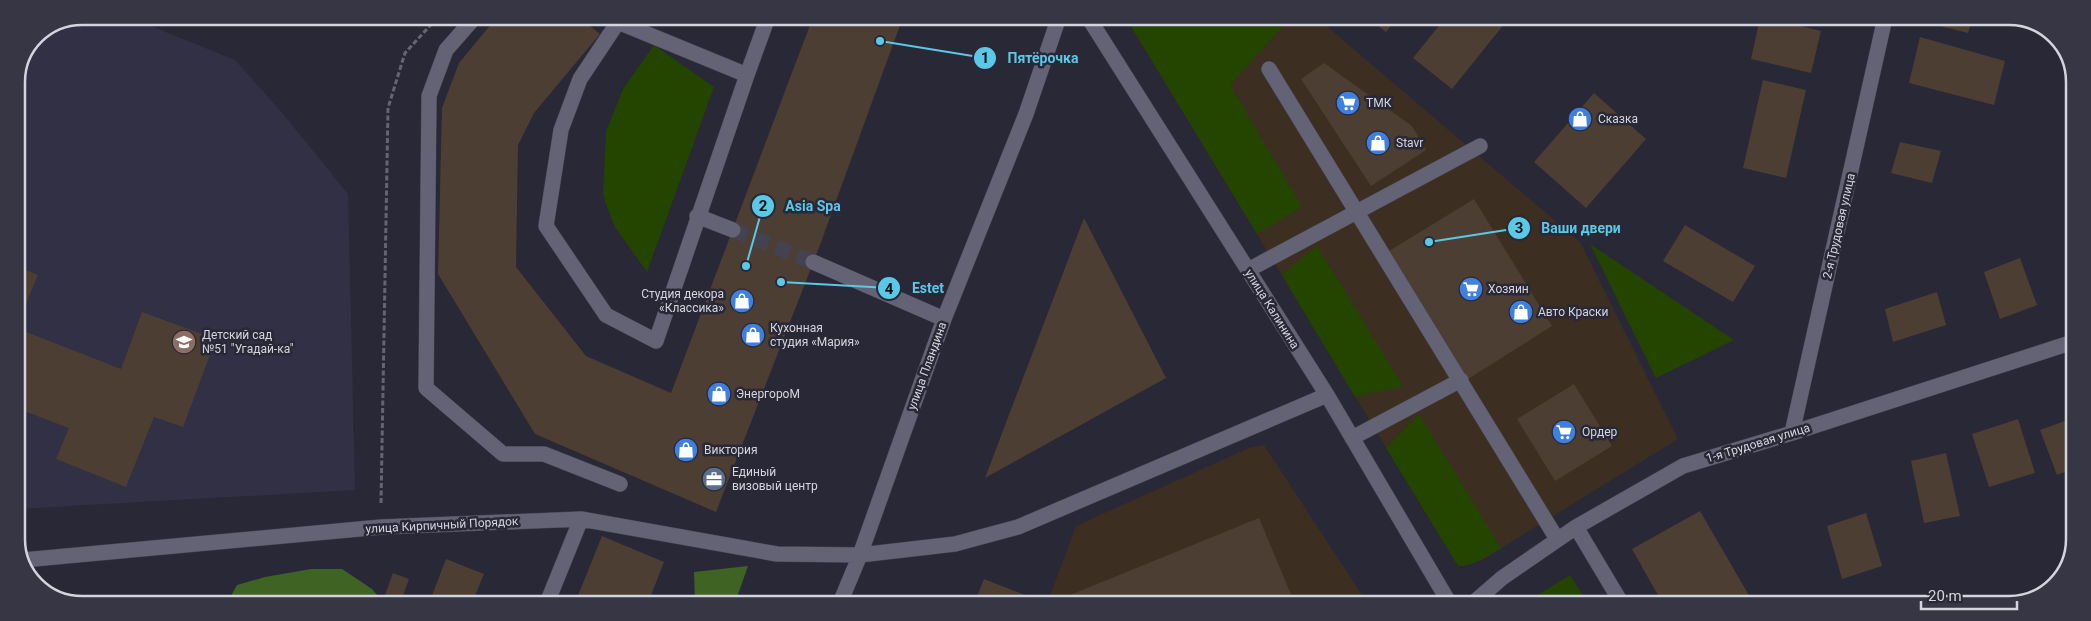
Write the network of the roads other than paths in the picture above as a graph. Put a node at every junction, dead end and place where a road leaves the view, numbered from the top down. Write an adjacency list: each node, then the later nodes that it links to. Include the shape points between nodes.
1 (468, 25): 22 (street, via 446,50 429,96 426,388 503,454 544,454)
2 (612, 25): 12 (street, via 580,79 561,130 546,226 606,315 656,341)
3 (629, 25): 9 (street)
4 (765, 25): 9 (street)
5 (1056, 25): 16 (street, улица Пландина, via 1026,114)
6 (1092, 25): 15 (street, улица Калинина)
7 (1883, 25): 20 (street, 2-я Трудовая улица)
8 (1269, 69): 11 (street)
9 (747, 75): 12 (street)
10 (1480, 146): 11 (street)
11 (1358, 213): 15 (street); 18 (street)
12 (697, 216): 13 (street)
13 (733, 230)
14 (813, 262): 16 (street)
15 (1248, 270): 19 (street, улица Калинина)
16 (944, 319): 26 (street, улица Пландина)
17 (2066, 344): 20 (street, 1-я Трудовая улица)
18 (1461, 380): 21 (street); 25 (street)
19 (1327, 395): 21 (street, улица Калинина); 26 (street, улица Кирпичный Порядок, via 1018,527 955,544)
20 (1792, 433): 24 (street, 1-я Трудовая улица, via 1683,466)
21 (1352, 438): 30 (street, улица Калинина)
22 (620, 484)
23 (581, 519): 26 (street, улица Кирпичный Порядок, via 777,554); 27 (street, улица Кирпичный Порядок, via 381,527); 28 (street)
24 (1576, 526): 25 (street, 1-я Трудовая улица); 32 (street)
25 (1557, 539): 31 (street, 1-я Трудовая улица)
26 (860, 555): 29 (street, улица Пландина)
27 (29, 559)
28 (550, 596)
29 (843, 596)
30 (1445, 596)
31 (1481, 596)
32 (1617, 596)

